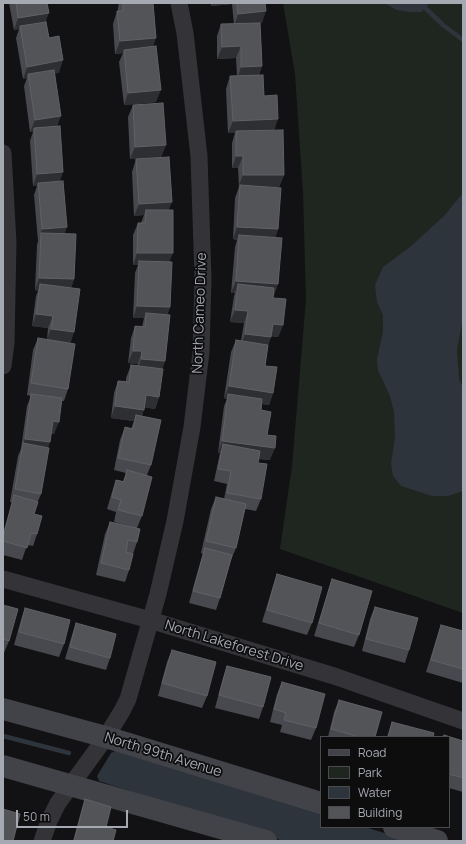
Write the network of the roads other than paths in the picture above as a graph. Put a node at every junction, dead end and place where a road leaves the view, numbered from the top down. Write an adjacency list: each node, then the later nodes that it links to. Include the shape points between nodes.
1 (179, 3): 5 (street, North Cameo Drive, via 185,33 199,156 203,279 201,352 192,427 176,514)
2 (3, 153): 3 (street, via 8,243 6,343)
3 (3, 366)
4 (3, 579): 5 (street, North Lakeforest Drive)
5 (150, 620): 7 (street, North Lakeforest Drive, via 334,676); 8 (street, North Cameo Drive, via 128,699)
6 (3, 710): 8 (main road, North 99th Avenue)
7 (463, 720)
8 (106, 737): 10 (street, North Cameo Drive); 11 (main road, North 99th Avenue)
9 (3, 766): 10 (main road)
10 (71, 786): 13 (street, North Cameo Drive, via 58,803); 14 (main road)
11 (320, 803)
12 (397, 828): 15 (main road)
13 (42, 841)
14 (266, 841)
15 (437, 841)

